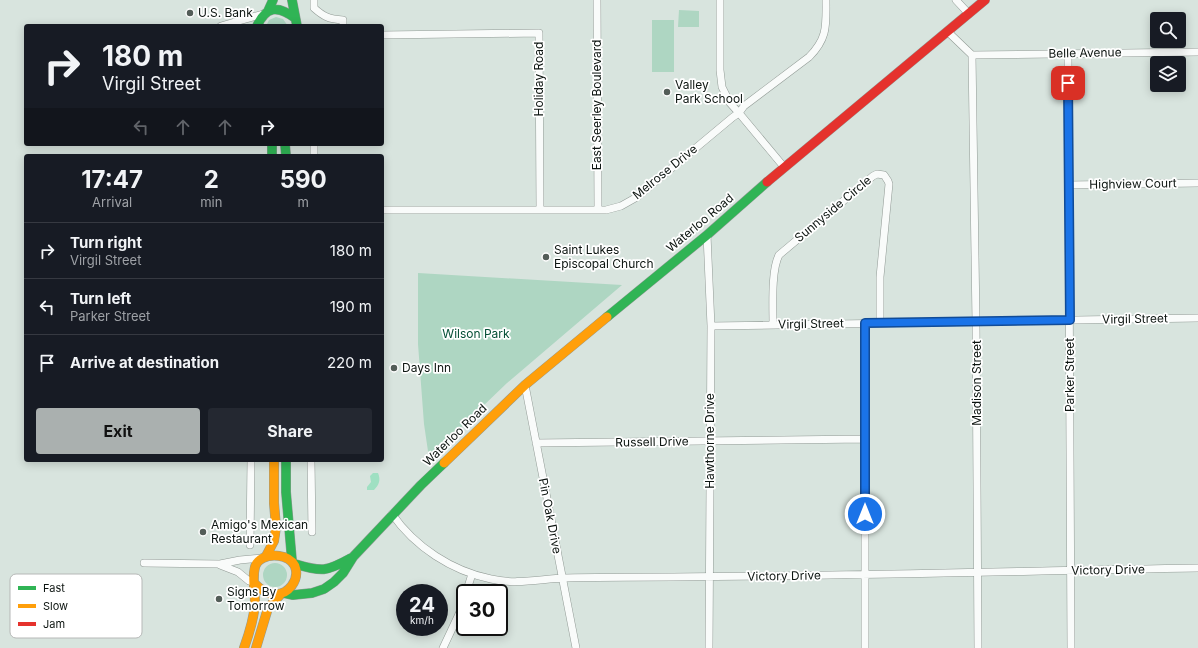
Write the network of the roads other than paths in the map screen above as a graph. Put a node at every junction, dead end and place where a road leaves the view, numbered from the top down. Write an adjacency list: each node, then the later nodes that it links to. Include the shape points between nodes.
1 (273, 0): 9 (main road)
2 (292, 0): 11 (main road)
3 (314, 0): 14 (street, via 314,8 321,14 331,19 343,20)
4 (598, 0): 26 (street, East Seerley Boulevard)
5 (720, 0): 20 (street, via 720,79 730,103)
6 (826, 0): 20 (street, Melrose Drive, via 826,30 815,51 744,106)
7 (956, 0): 10 (street)
8 (986, 0): 10 (main road, Waterloo Road)
9 (265, 13): 11 (main road, via 276,9 284,10); 12 (street); 13 (main road)
10 (969, 14): 15 (main road, Waterloo Road)
11 (299, 23)
12 (228, 24)
13 (258, 24)
14 (343, 24)
15 (948, 32): 19 (street); 21 (main road, Waterloo Road)
16 (384, 35): 25 (street, Holiday Road, via 539,33)
17 (1198, 52): 18 (street, Belle Avenue)
18 (1068, 54): 19 (street, Belle Avenue); 23 (street, Parker Street)
19 (972, 55): 30 (street, Madison Street)
20 (739, 113): 21 (street); 26 (street, Melrose Drive, via 637,197 620,206)
21 (784, 167): 27 (main road, Waterloo Road)
22 (1198, 183): 23 (street, Highview Court)
23 (1069, 185): 29 (street, Parker Street)
24 (384, 210): 25 (street, Melrose Drive)
25 (540, 210): 26 (street, Melrose Drive)
26 (598, 210)
27 (707, 235): 34 (street, Hawthorne Drive); 35 (main road, Waterloo Road)
28 (1198, 318): 29 (street, Virgil Street)
29 (1070, 320): 30 (street, Virgil Street); 54 (street, Parker Street)
30 (976, 322): 32 (street, Virgil Street); 55 (street, Madison Street)
31 (865, 323): 32 (street, Virgil Street); 33 (street, Virgil Street); 36 (street)
32 (880, 323): 33 (street, Sunnyside Circle, via 880,277 889,184 884,175 878,174 779,255 774,271)
33 (773, 325): 34 (street, Virgil Street)
34 (711, 326): 37 (street, Hawthorne Drive)
35 (525, 385): 38 (street, Pin Oak Drive); 45 (main road, Waterloo Road)
36 (865, 439): 37 (street, Russell Drive); 57 (street)
37 (710, 441): 38 (street, Russell Drive); 58 (street, Hawthorne Drive)
38 (536, 443): 59 (street, Pin Oak Drive)
39 (251, 462): 47 (street)
40 (274, 462): 48 (main road, via 276,527 274,541)
41 (282, 462): 44 (main road)
42 (286, 462): 44 (main road)
43 (311, 462): 46 (street)
44 (286, 476): 50 (main road)
45 (392, 514): 49 (main road, Waterloo Road); 56 (street, Victory Drive, via 431,554)
46 (312, 532)
47 (250, 545)
48 (264, 557): 50 (main road, via 279,556); 52 (street); 60 (main road, via 256,565)
49 (353, 557): 50 (main road, Waterloo Road, via 324,571 313,570); 62 (main road, Waterloo Road, via 334,582 324,589 312,593)
50 (293, 562): 62 (main road, via 295,583)
51 (144, 563): 52 (street)
52 (220, 564): 60 (street)
53 (1198, 568): 54 (street, Victory Drive)
54 (1071, 570): 55 (street, Victory Drive); 71 (street, Parker Street)
55 (978, 572): 57 (street, Victory Drive); 70 (street, Madison Street)
56 (472, 574): 59 (street, Victory Drive, via 502,582); 61 (street)
57 (865, 574): 58 (street, Victory Drive); 69 (street)
58 (709, 577): 59 (street, Victory Drive); 68 (street, Hawthorne Drive)
59 (563, 578): 67 (street, Pin Oak Drive)
60 (255, 584): 62 (main road, via 270,595); 64 (main road, via 253,622)
61 (469, 584)
62 (282, 594): 65 (main road, via 268,608)
63 (456, 620): 66 (street)
64 (244, 648)
65 (256, 648)
66 (443, 648)
67 (576, 648)
68 (709, 648)
69 (865, 648)
70 (978, 648)
71 (1072, 648)

